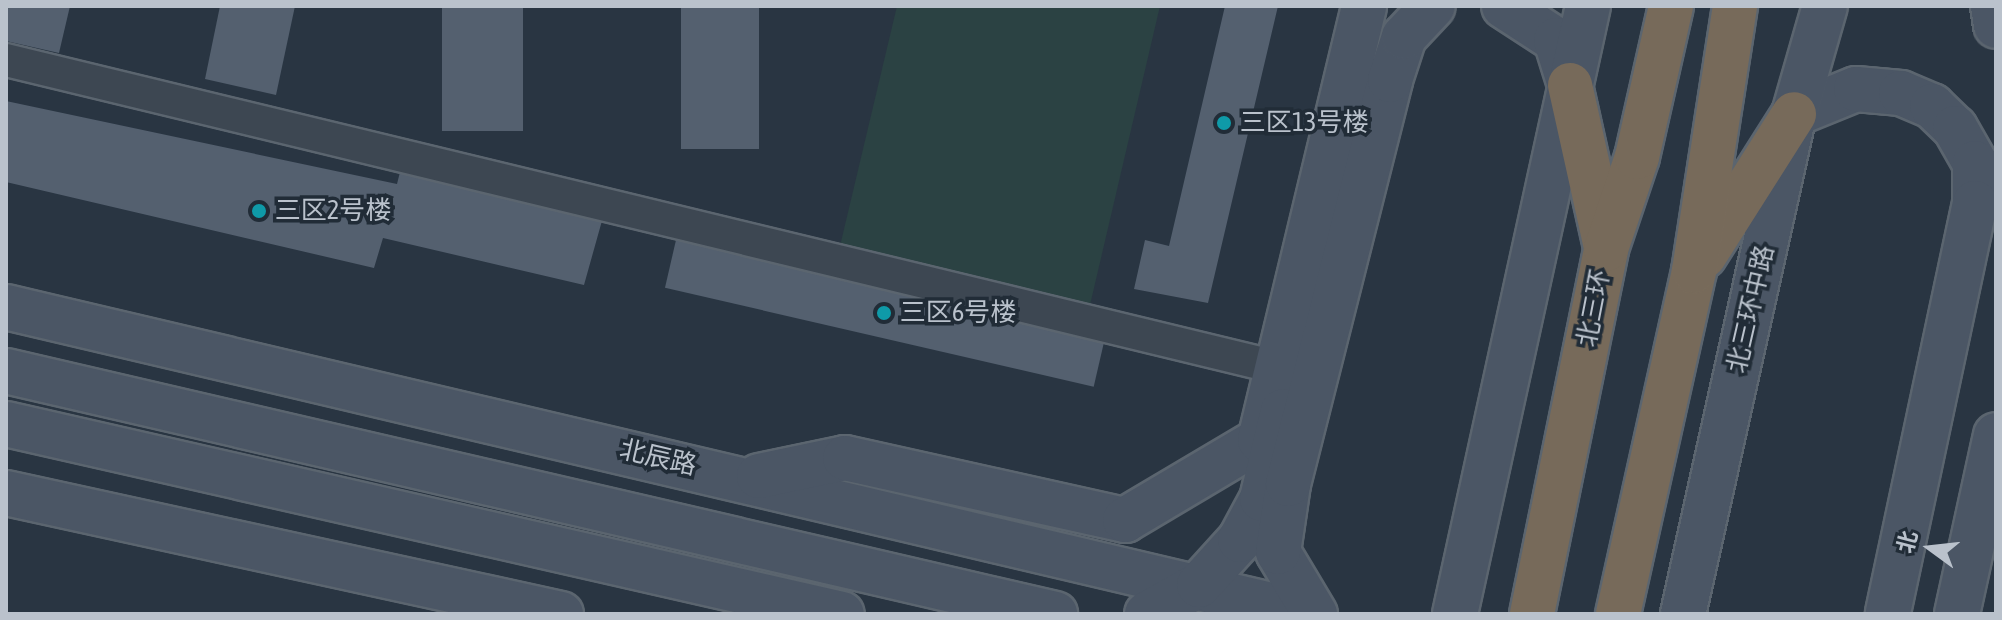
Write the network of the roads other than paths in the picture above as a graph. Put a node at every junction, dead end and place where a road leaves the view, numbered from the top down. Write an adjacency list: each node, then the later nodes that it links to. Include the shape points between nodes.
1 (1364, 6): 18 (main road)
2 (1385, 6): 24 (main road, via 1262,499 1240,540)
3 (1433, 6): 30 (main road, via 1404,37 1390,80 1288,484 1278,552)
4 (1504, 6): 12 (main road, via 1556,40)
5 (1588, 6): 12 (main road)
6 (1671, 6): 15 (highway, 北三环, via 1637,157)
7 (1735, 6): 16 (highway)
8 (1825, 6): 13 (main road, 北三环中路)
9 (1993, 6): 10 (main road)
10 (1996, 26)
11 (6, 60): 18 (street)
12 (1570, 85): 15 (highway); 31 (main road)
13 (1794, 114): 16 (highway); 34 (main road, 北三环中路); 35 (main road, via 1856,89 1901,93 1932,106 1955,128 1975,163 1975,203)
14 (1996, 212): 36 (main road)
15 (1606, 249): 32 (highway, 北三环)
16 (1694, 271): 33 (highway)
17 (6, 307): 22 (main road, 北辰路)
18 (1276, 367): 22 (main road, via 1260,440 1125,520 845,458)
19 (6, 371): 27 (main road)
20 (6, 424): 26 (main road)
21 (1996, 435): 37 (main road)
22 (749, 479): 24 (main road, 北辰路)
23 (6, 493): 25 (main road)
24 (1199, 585): 28 (main road); 29 (main road, 北辰路)
25 (561, 614)
26 (842, 614)
27 (1055, 614)
28 (1147, 614)
29 (1309, 614)
30 (1315, 614)
31 (1455, 614)
32 (1532, 614)
33 (1618, 614)
34 (1683, 614)
35 (1888, 614)
36 (1912, 614)
37 (1957, 614)

